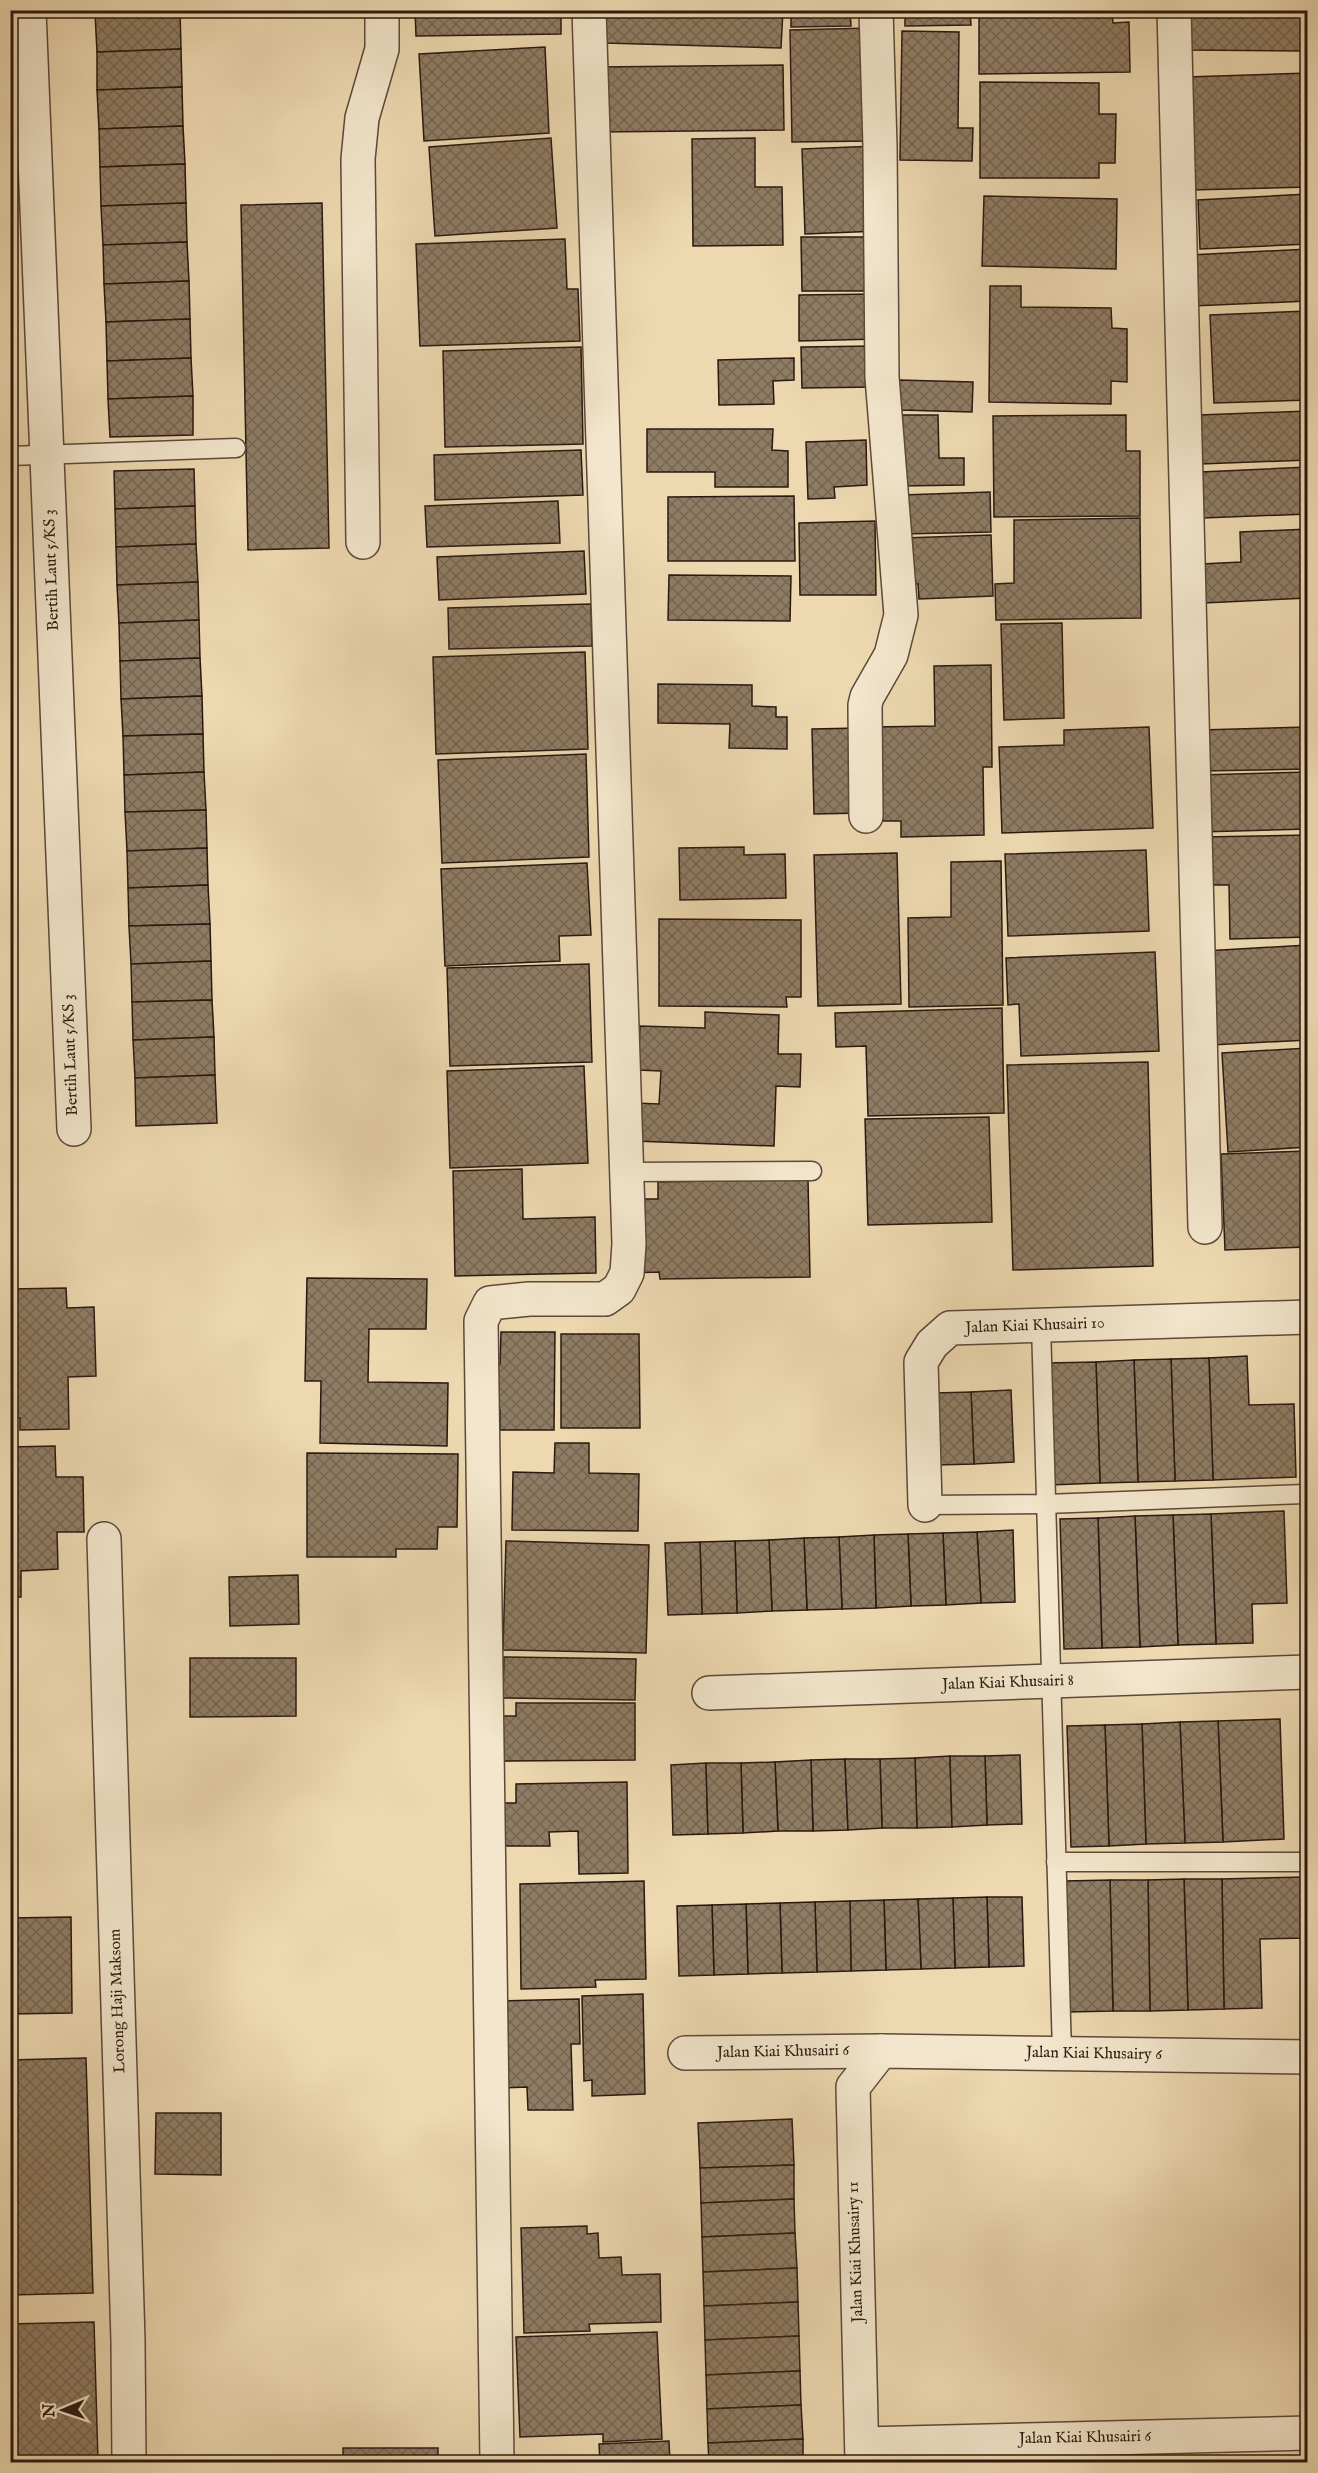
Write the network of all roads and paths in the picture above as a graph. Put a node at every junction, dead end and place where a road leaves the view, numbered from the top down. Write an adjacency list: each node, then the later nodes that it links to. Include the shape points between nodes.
1 (28, 10): 7 (street, Bertih Laut 5/KS 3)
2 (382, 10): 9 (street, via 382,50 363,118 357,169)
3 (589, 10): 13 (street)
4 (876, 10): 10 (street, via 882,377 901,615 891,655 867,697)
5 (1174, 10): 14 (street)
6 (236, 448): 7 (lane)
7 (47, 455): 8 (lane); 11 (street, Bertih Laut 5/KS 3)
8 (10, 456)
9 (363, 542)
10 (866, 816)
11 (74, 1129)
12 (812, 1171): 13 (lane)
13 (627, 1172): 34 (street, via 629,1244 627,1273 619,1289 605,1299 490,1303 482,1321)
14 (1205, 1227)
15 (1308, 1317): 16 (street, Jalan Kiai Khusairi 10)
16 (1041, 1325): 18 (lane); 19 (street, Jalan Kiai Khusairi 10, via 950,1328 932,1344 921,1362)
17 (1305, 1494): 18 (lane)
18 (1046, 1504): 19 (lane); 22 (lane)
19 (925, 1505)
20 (104, 1539): 33 (street, Lorong Haji Maksom)
21 (1308, 1672): 22 (street, Jalan Kiai Khusairi 8)
22 (1051, 1681): 23 (street, Jalan Kiai Khusairi 8); 24 (lane)
23 (709, 1693)
24 (1056, 1862): 25 (lane); 28 (lane)
25 (1308, 1862)
26 (880, 2051): 27 (street, Jalan Kiai Khusairi 6); 28 (street, Jalan Kiai Khusairy 6); 32 (street, Jalan Kiai Khusairy 11, via 853,2087)
27 (685, 2053)
28 (1062, 2054): 29 (street, Jalan Kiai Khusairy 6)
29 (1308, 2057)
30 (1308, 2433): 31 (street, Jalan Kiai Khusairi 6)
31 (1049, 2451): 32 (street, Jalan Kiai Khusairi 6)
32 (862, 2453)
33 (129, 2463)
34 (497, 2463)

